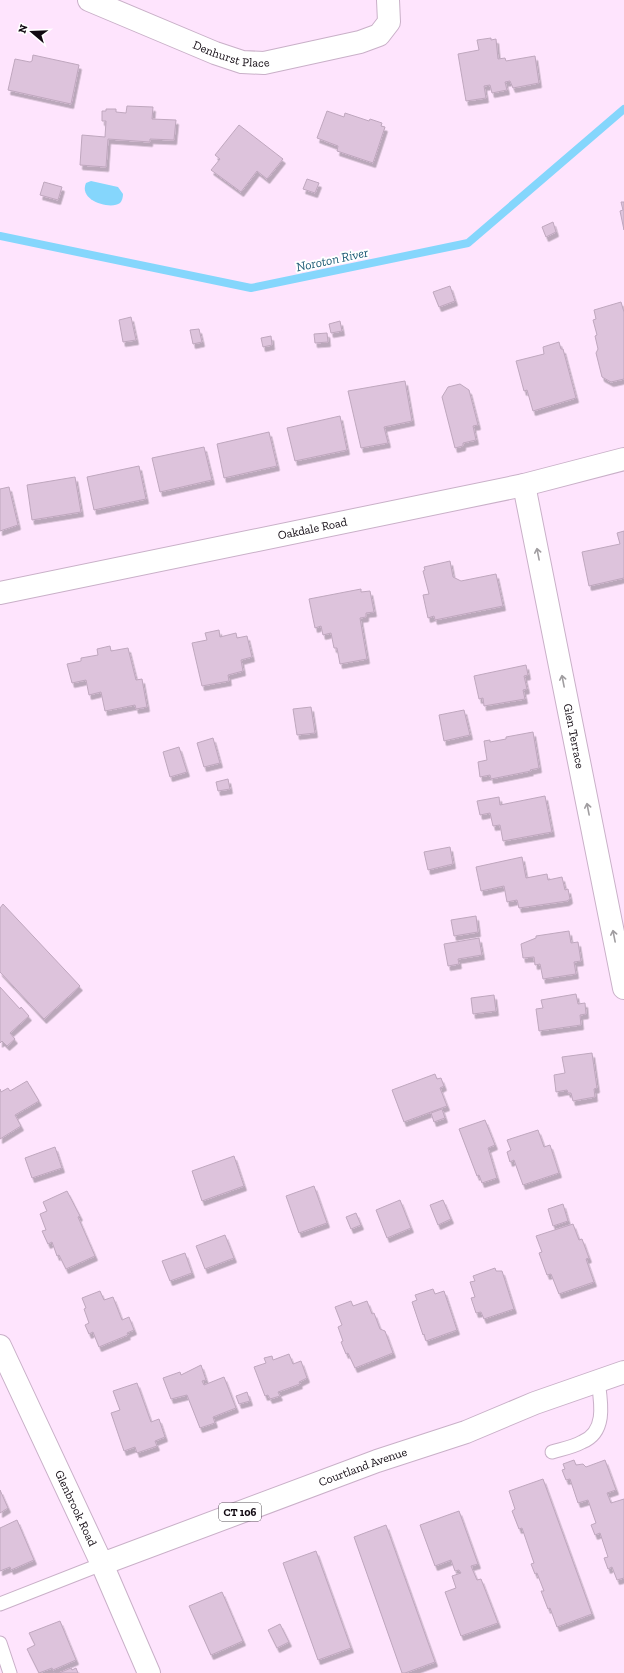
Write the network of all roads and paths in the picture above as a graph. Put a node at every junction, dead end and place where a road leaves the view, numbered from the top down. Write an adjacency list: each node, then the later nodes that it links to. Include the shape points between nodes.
1 (89, 0): 2 (street, Denhurst Place, via 215,53 242,62 264,64 360,42 379,35 389,22)
2 (388, 0)
3 (624, 459): 4 (street, Oakdale Road)
4 (524, 485): 5 (street, Oakdale Road); 6 (street, Glen Terrace, one-way to 4)
5 (0, 593)
6 (624, 988)
7 (0, 1346): 11 (street, Glenbrook Road)
8 (624, 1372): 9 (street, Courtland Avenue / CT 106)
9 (598, 1381): 10 (lane, via 602,1407 600,1422 594,1434 584,1442); 11 (street, Courtland Avenue / CT 106, via 535,1403 466,1432 377,1461)
10 (552, 1452)
11 (102, 1564): 12 (lane); 15 (street, Glenbrook Road)
12 (0, 1604)
13 (0, 1643): 14 (lane)
14 (10, 1673)
15 (149, 1673)

